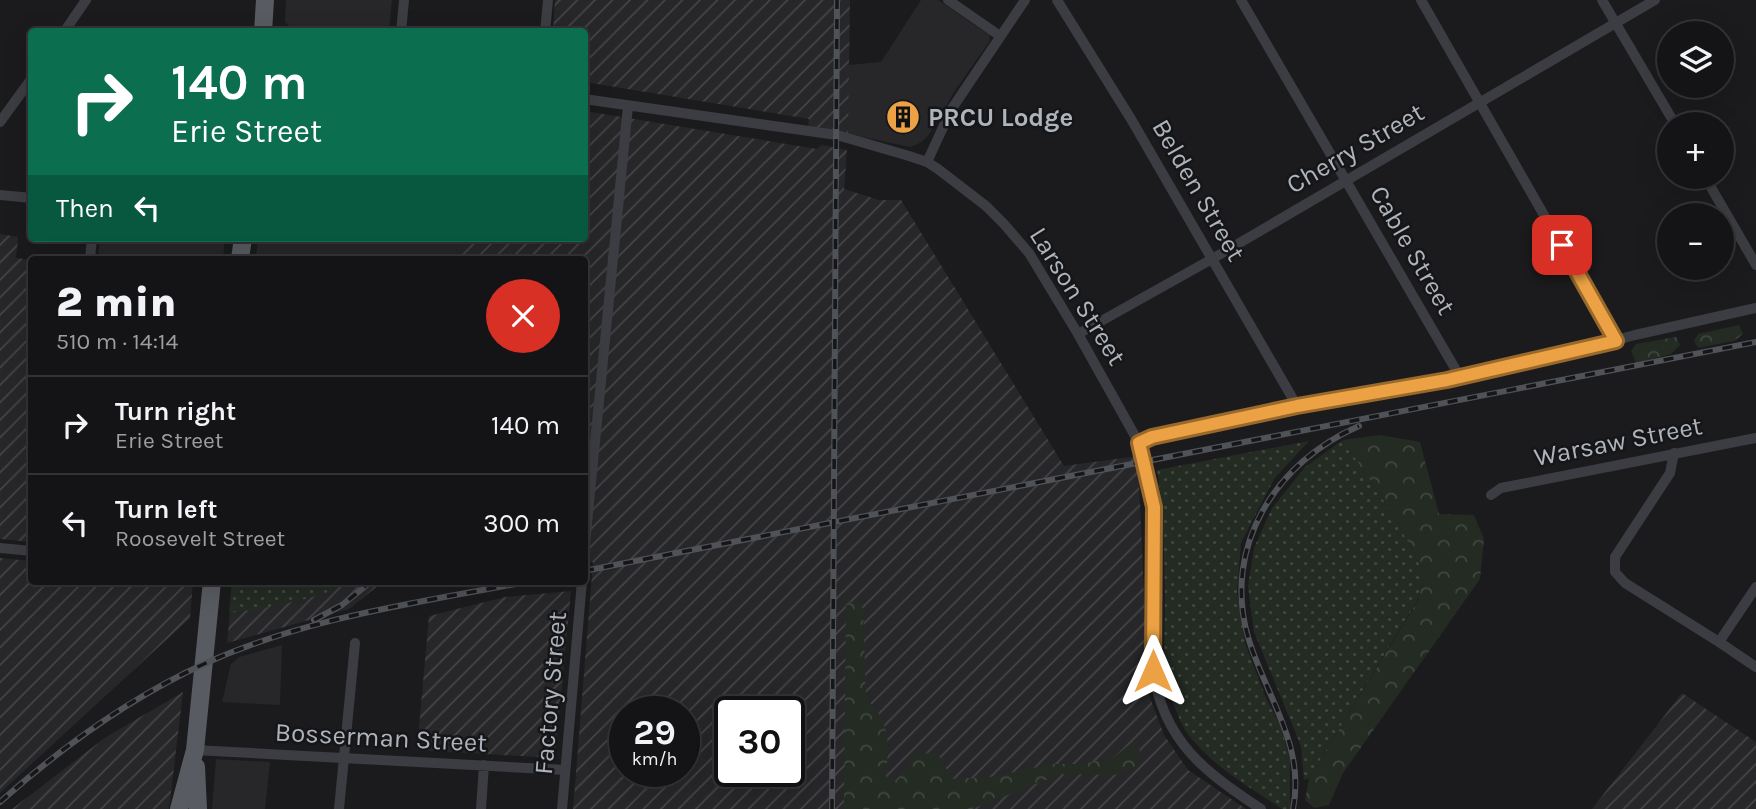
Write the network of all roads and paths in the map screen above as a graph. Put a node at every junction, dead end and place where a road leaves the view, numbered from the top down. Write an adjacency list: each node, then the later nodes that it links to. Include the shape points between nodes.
1 (86, 0): 13 (street)
2 (265, 0): 14 (main road)
3 (404, 0): 15 (street)
4 (548, 0): 16 (street)
5 (948, 0): 17 (street)
6 (1025, 0): 17 (street)
7 (1057, 0): 29 (street, Belden Street)
8 (1241, 0): 25 (street, Cable Street)
9 (1421, 0): 20 (street)
10 (1602, 0): 12 (street)
11 (1655, 0): 12 (street, Cherry Street)
12 (1616, 23): 20 (street, Cherry Street); 22 (street)
13 (67, 28)
14 (263, 28)
15 (401, 28)
16 (545, 28)
17 (1000, 36): 24 (street, via 951,110)
18 (28, 84): 23 (street)
19 (588, 100): 21 (street, Larson Street)
20 (1479, 102): 25 (street, Cherry Street); 33 (street)
21 (628, 106): 24 (street, Larson Street, via 875,146); 40 (street)
22 (1668, 112)
23 (0, 122)
24 (927, 162): 32 (street, Larson Street, via 986,206 1018,240)
25 (1346, 179): 29 (street, Cherry Street); 34 (street, Cable Street)
26 (1712, 189): 30 (street)
27 (0, 195): 28 (street)
28 (28, 198)
29 (1212, 259): 32 (street, Cherry Street); 35 (street, Belden Street)
30 (1756, 265)
31 (1756, 308): 33 (street)
32 (1078, 334): 37 (street, Larson Street)
33 (1616, 341): 34 (street)
34 (1460, 377): 35 (street)
35 (1297, 406): 37 (street)
36 (1756, 438): 38 (street, Warsaw Street)
37 (1139, 443): 58 (street, Larson Street, via 1154,507 1156,693 1174,735 1189,753)
38 (1674, 453): 39 (street, Warsaw Street, via 1501,488); 46 (street, via 1670,473 1615,557 1615,572 1625,583)
39 (1491, 495)
40 (588, 513)
41 (0, 548): 42 (street)
42 (28, 551)
43 (212, 585): 49 (main road)
44 (582, 585): 52 (street, Factory Street)
45 (1756, 587): 46 (street)
46 (1720, 642): 48 (street)
47 (355, 643): 50 (street)
48 (1756, 667)
49 (195, 750): 50 (street, Bosserman Street); 53 (main road); 54 (main road)
50 (344, 758): 51 (street, Bosserman Street); 55 (street)
51 (484, 765): 52 (street, Bosserman Street); 56 (street)
52 (565, 770): 57 (street, Factory Street)
53 (179, 809)
54 (198, 809)
55 (339, 809)
56 (481, 809)
57 (562, 809)
58 (1261, 809)

